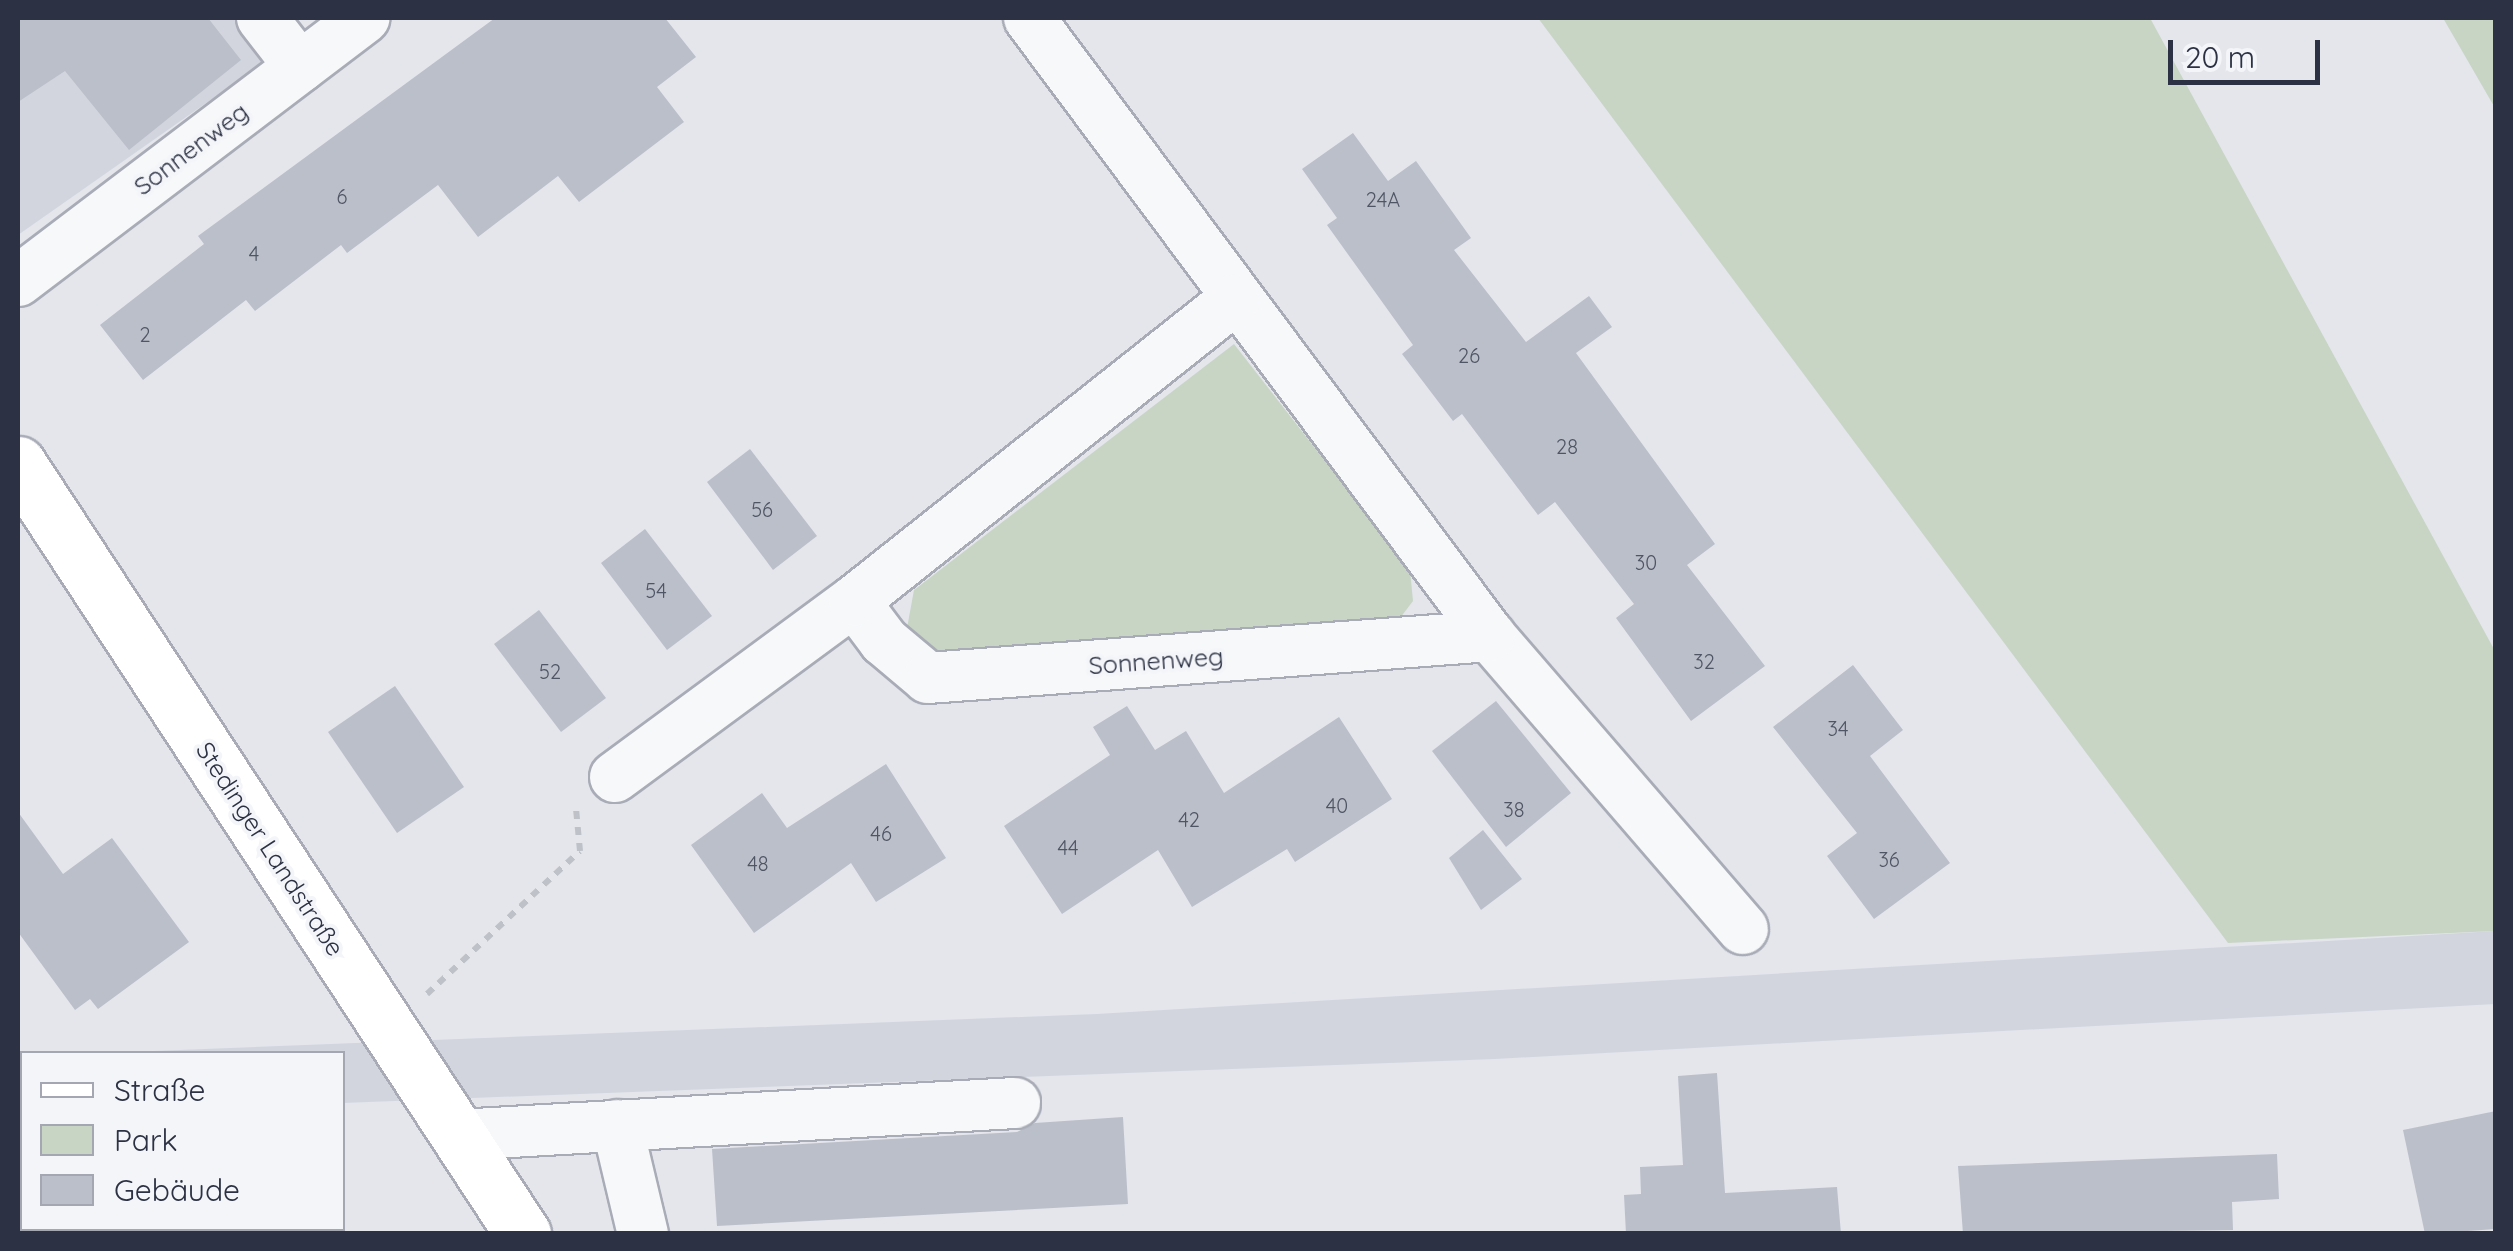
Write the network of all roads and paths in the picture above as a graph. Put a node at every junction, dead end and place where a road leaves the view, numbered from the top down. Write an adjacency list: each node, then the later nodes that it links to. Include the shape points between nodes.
1 (262, 18): 4 (street)
2 (365, 18): 4 (street, Sonnenweg)
3 (1029, 18): 6 (street)
4 (300, 67): 5 (street, Sonnenweg)
5 (18, 281)
6 (1234, 300): 8 (street); 9 (street)
7 (18, 464): 12 (main road, Stedinger Landstraße)
8 (854, 601): 9 (street, Sonnenweg, via 884,641 928,678); 10 (street)
9 (1490, 636): 11 (street)
10 (615, 777): 12 (path, via 576,806 580,851)
11 (1743, 929)
12 (388, 1030): 15 (main road, Stedinger Landstraße)
13 (1015, 1103): 14 (street)
14 (617, 1125): 15 (street); 17 (street)
15 (458, 1136): 16 (main road, Stedinger Landstraße)
16 (523, 1234)
17 (644, 1234)

